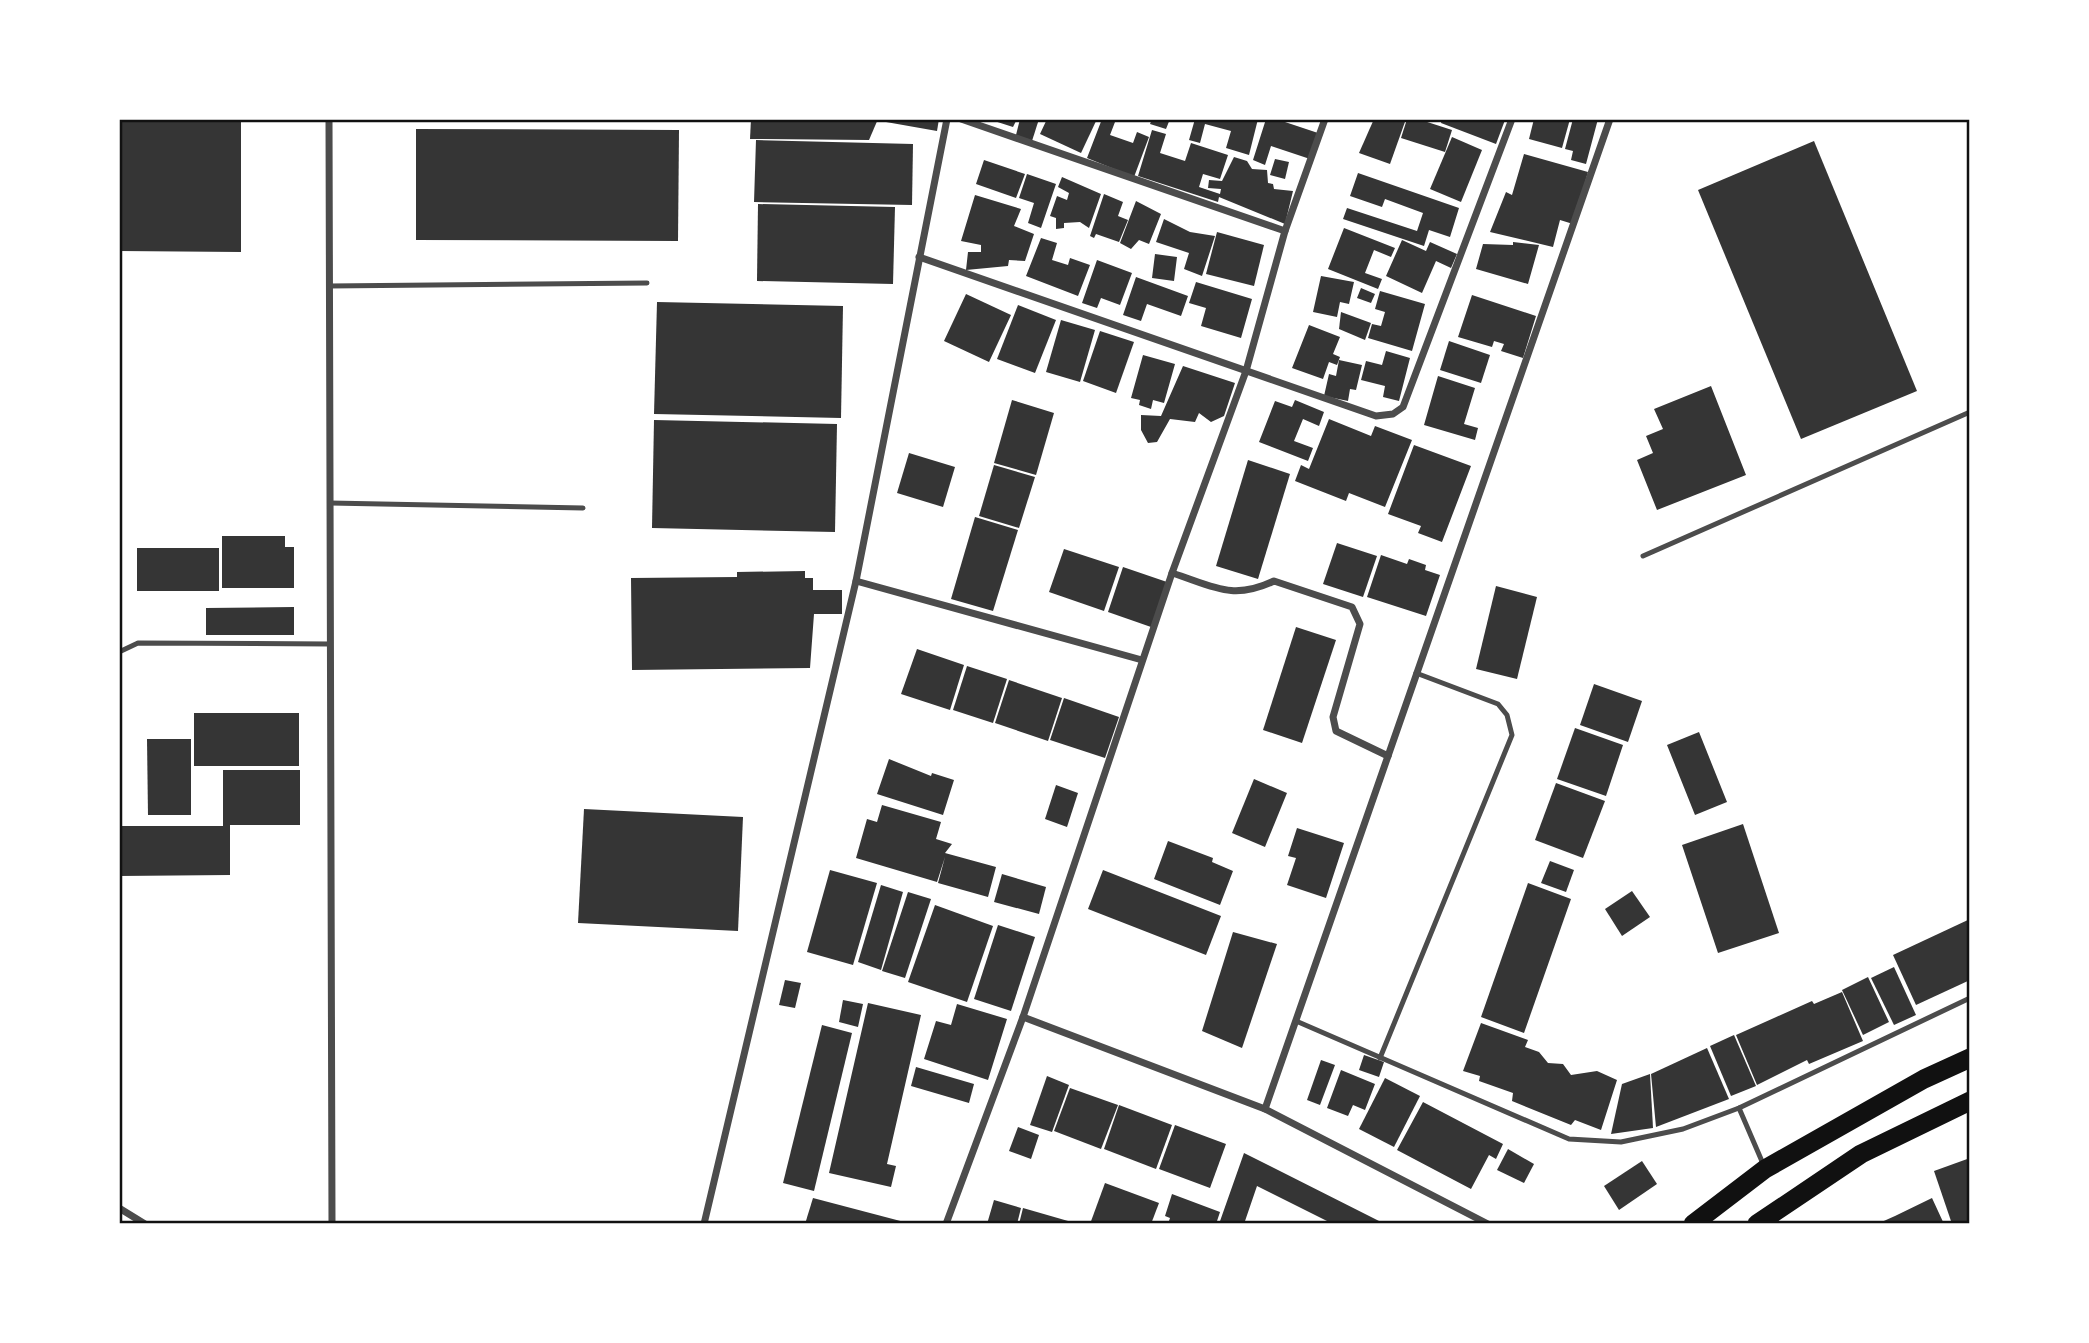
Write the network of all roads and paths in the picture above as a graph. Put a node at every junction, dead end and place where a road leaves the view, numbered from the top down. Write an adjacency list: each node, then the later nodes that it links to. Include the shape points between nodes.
1 (329, 119): 10 (street)
2 (947, 119): 8 (street)
3 (961, 119): 7 (street)
4 (1325, 119): 7 (street)
5 (1512, 119): 11 (street, via 1403,407 1376,416)
6 (1610, 119): 21 (street)
7 (1285, 231): 11 (street)
8 (919, 257): 11 (street); 17 (street)
9 (647, 283): 10 (lane)
10 (329, 286): 13 (street)
11 (1246, 370): 16 (street)
12 (1970, 412): 15 (lane)
13 (330, 503): 14 (lane); 18 (street)
14 (583, 508)
15 (1643, 556)
16 (1172, 573): 20 (street); 22 (street, via 1236,593 1274,581 1352,607 1360,624 1334,724 1347,739)
17 (856, 581): 20 (street); 35 (street)
18 (330, 644): 19 (lane, via 138,643); 34 (street)
19 (119, 652)
20 (1142, 660): 24 (street)
21 (1416, 673): 22 (street); 26 (lane, via 1498,704 1507,715 1512,735)
22 (1388, 756): 25 (street)
23 (1970, 998): 29 (lane)
24 (1023, 1017): 30 (street); 36 (street)
25 (1296, 1021): 26 (lane); 30 (street)
26 (1380, 1058): 29 (lane, via 1569,1139 1621,1142 1683,1129)
27 (1970, 1058): 31 (highway)
28 (1970, 1101): 39 (highway, via 1861,1154)
29 (1739, 1108): 31 (lane)
30 (1265, 1109): 37 (street)
31 (1765, 1168): 38 (highway)
32 (119, 1209): 33 (street)
33 (145, 1224)
34 (332, 1224)
35 (704, 1224)
36 (946, 1224)
37 (1488, 1224)
38 (1693, 1224)
39 (1757, 1224)

